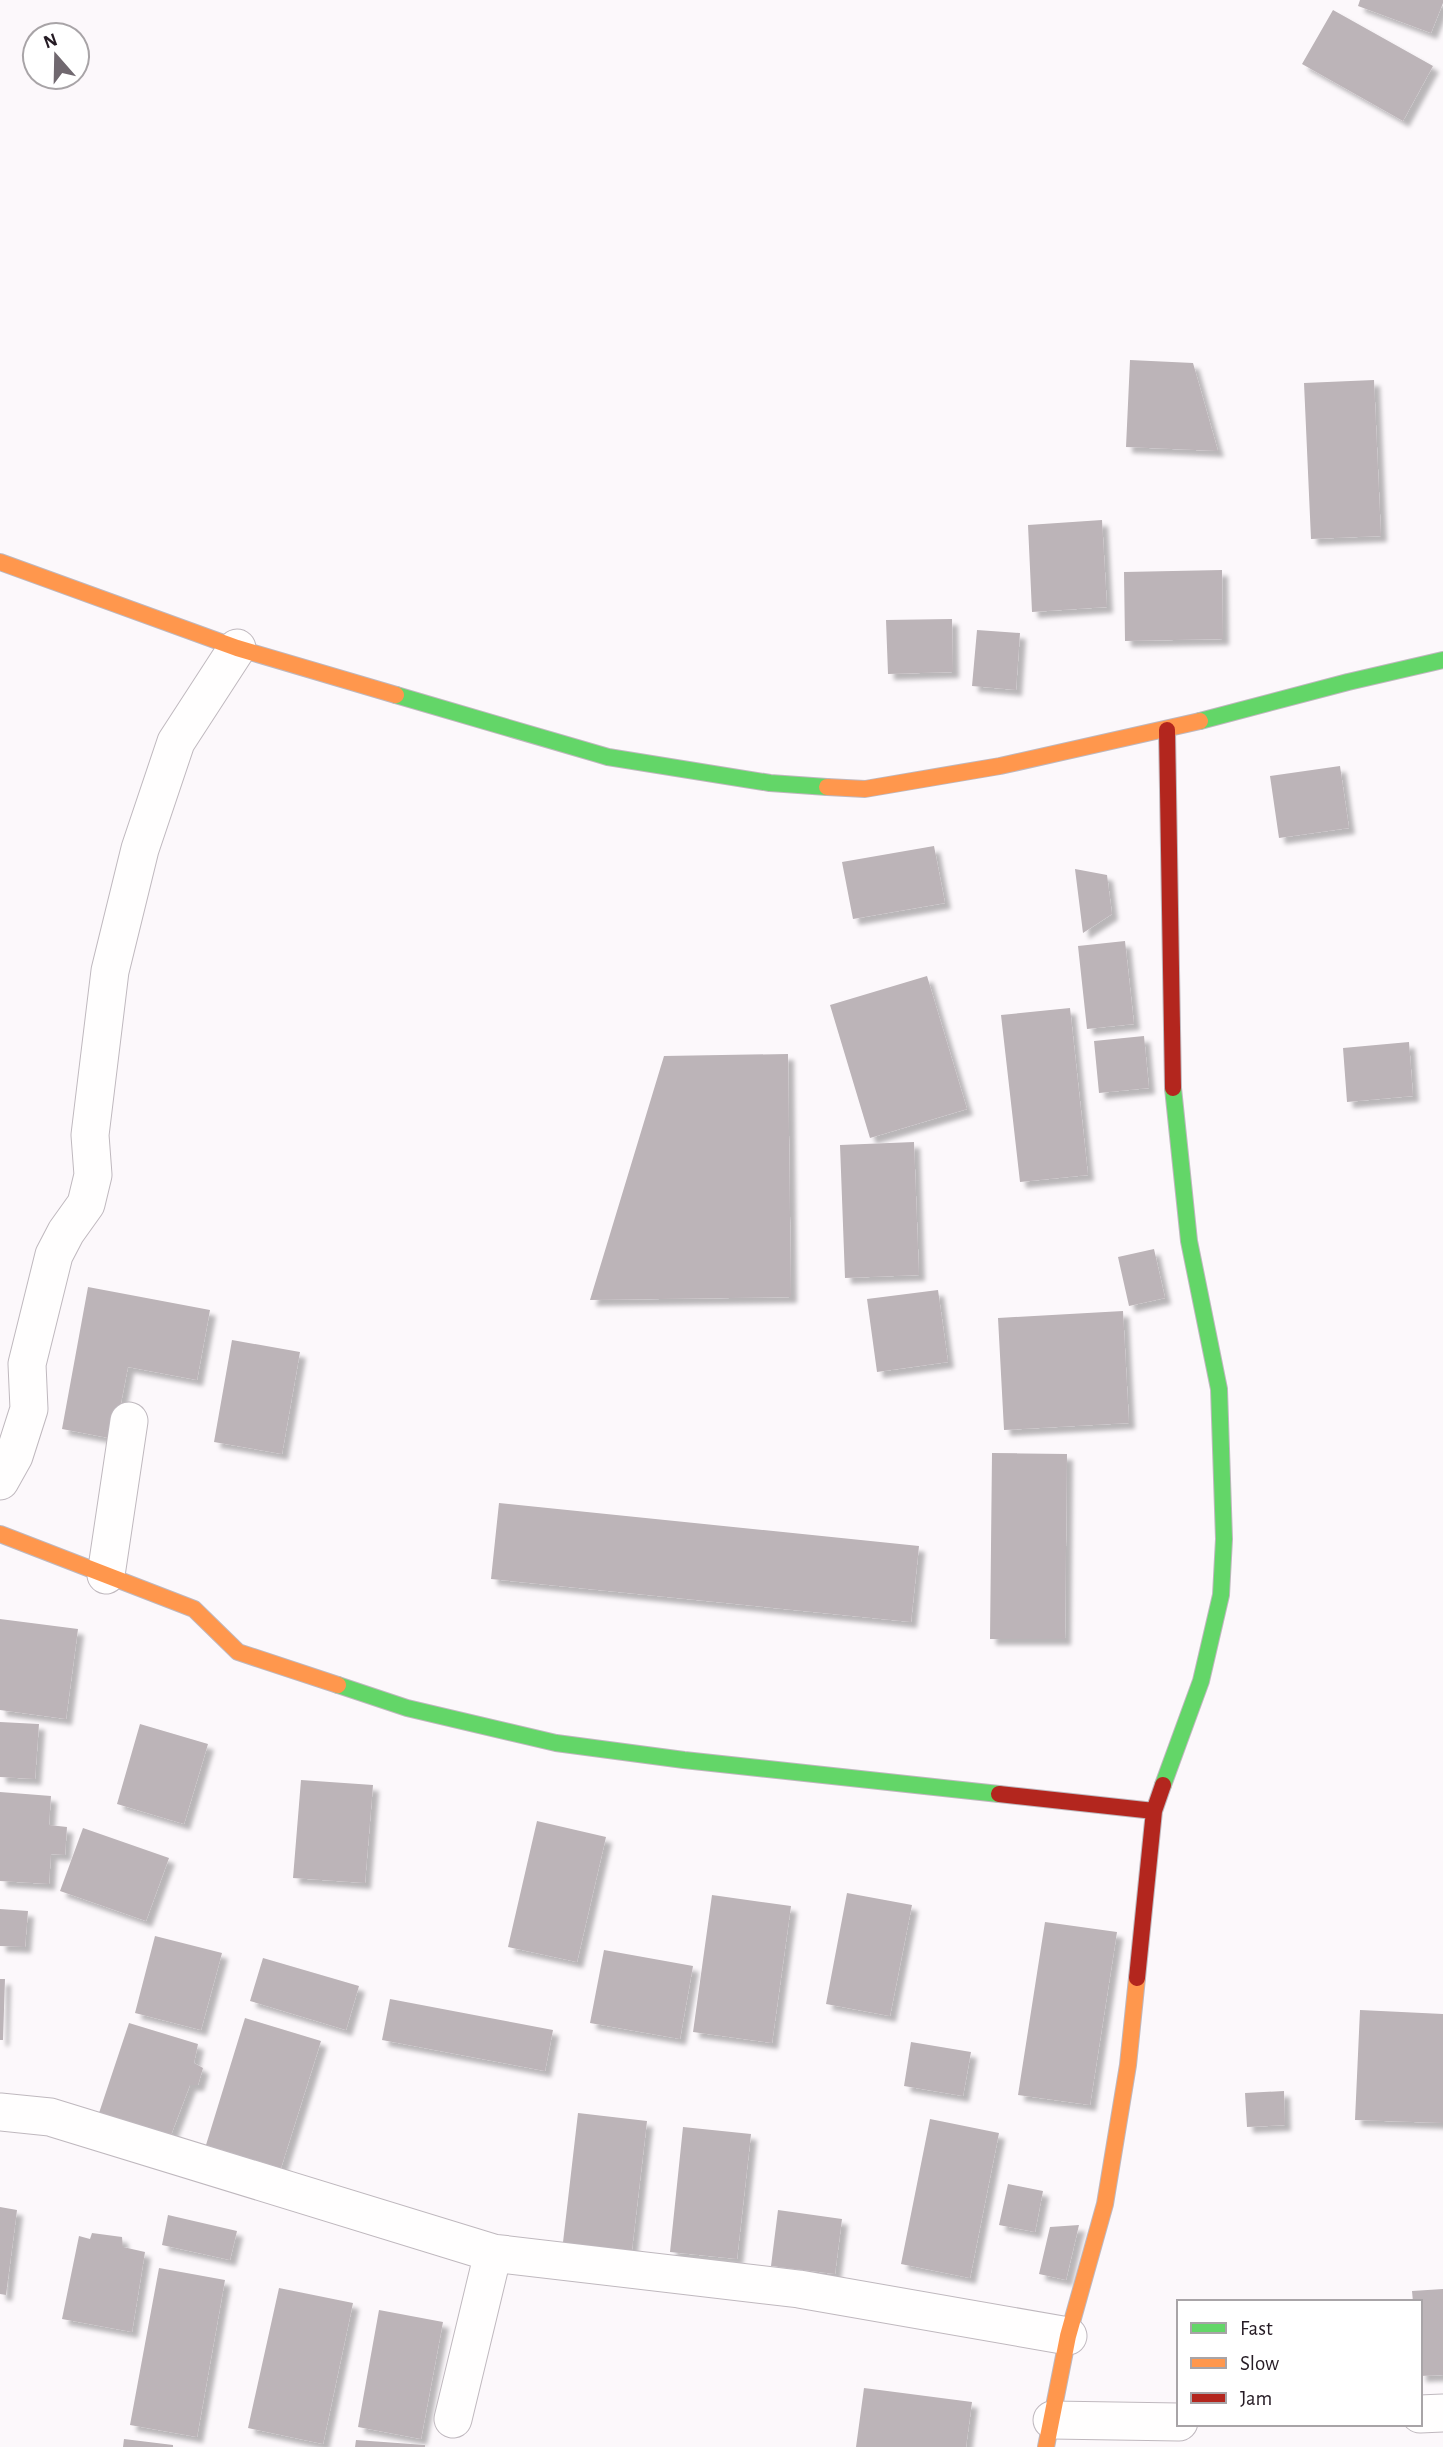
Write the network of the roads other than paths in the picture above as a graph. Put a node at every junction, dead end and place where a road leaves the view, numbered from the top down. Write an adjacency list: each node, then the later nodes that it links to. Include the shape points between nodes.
1 (0, 562): 2 (street)
2 (237, 648): 4 (street, via 608,757 770,783 864,789); 6 (street, via 176,742 140,849 110,971 90,1135 93,1175 86,1204 54,1255 27,1364 29,1409 14,1456)
3 (1443, 660): 4 (street)
4 (1167, 730): 9 (street, via 1172,1080 1189,1241 1219,1389 1224,1539 1221,1595 1201,1681)
5 (129, 1422): 8 (street)
6 (0, 1481)
7 (0, 1534): 8 (street)
8 (106, 1575): 9 (street, via 194,1609 238,1652 407,1708 556,1744)
9 (1154, 1811): 12 (street, via 1128,2065 1110,2179)
10 (0, 2112): 11 (street, via 50,2117)
11 (493, 2253): 12 (street, via 799,2290); 15 (street)
12 (1068, 2336): 17 (street)
13 (1443, 2413): 14 (street)
14 (1422, 2414)
15 (453, 2419)
16 (1177, 2422): 17 (street)
17 (1049, 2433)

